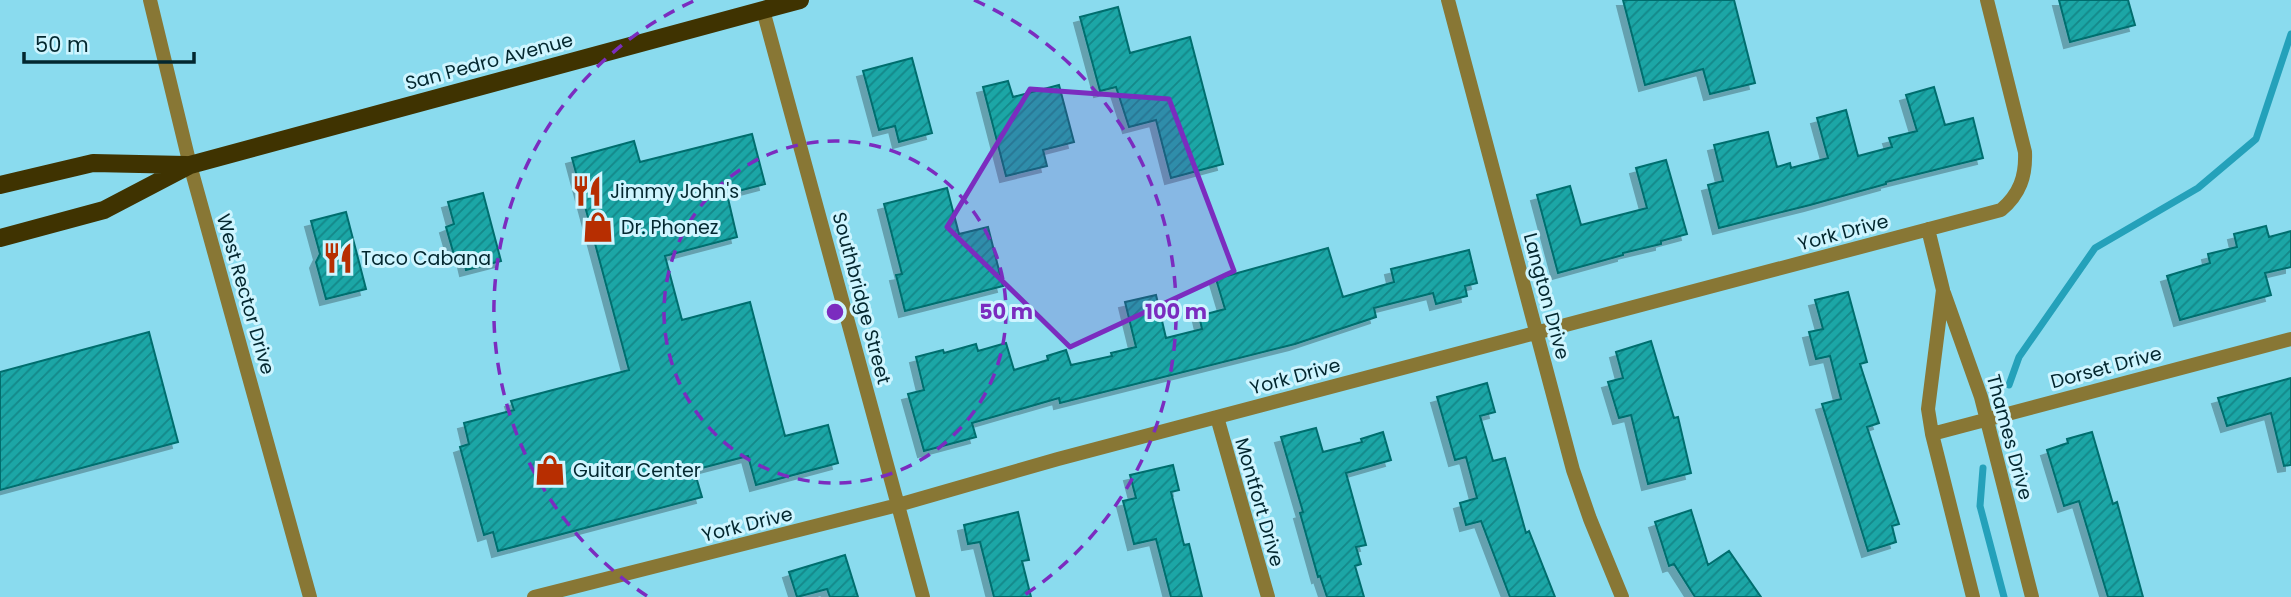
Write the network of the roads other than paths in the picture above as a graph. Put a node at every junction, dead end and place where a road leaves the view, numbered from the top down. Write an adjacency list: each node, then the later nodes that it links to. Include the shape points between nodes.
1 (150, 0): 6 (street, West Rector Drive)
2 (800, 0): 5 (main road, San Pedro Avenue)
3 (1448, 0): 11 (street, Langton Drive)
4 (1987, 0): 8 (street, York Drive, via 2026,167 2019,192 2001,210)
5 (763, 10): 6 (main road, San Pedro Avenue); 16 (street, Southbridge Street)
6 (190, 165): 7 (main road, San Pedro Avenue, via 93,163); 9 (main road, San Pedro Avenue, via 104,210); 18 (street, West Rector Drive)
7 (0, 185)
8 (1928, 229): 10 (street, Thames Drive); 11 (street, York Drive)
9 (0, 238)
10 (1943, 290): 14 (street, Thames Drive); 15 (street, Thames Drive, via 1928,409)
11 (1537, 332): 13 (street, York Drive); 22 (street, Langton Drive, via 1573,470)
12 (2291, 339): 14 (street, Dorset Drive)
13 (1217, 417): 16 (street, York Drive); 21 (street, Montfort Drive)
14 (1986, 418): 15 (street, Dorset Drive); 24 (street, Thames Drive)
15 (1932, 434): 23 (street, Thames Drive)
16 (898, 505): 17 (street, York Drive); 20 (street, Southbridge Street)
17 (573, 592): 19 (street, York Drive)
18 (310, 597)
19 (534, 597)
20 (923, 597)
21 (1268, 597)
22 (1622, 597)
23 (1973, 597)
24 (2032, 597)

